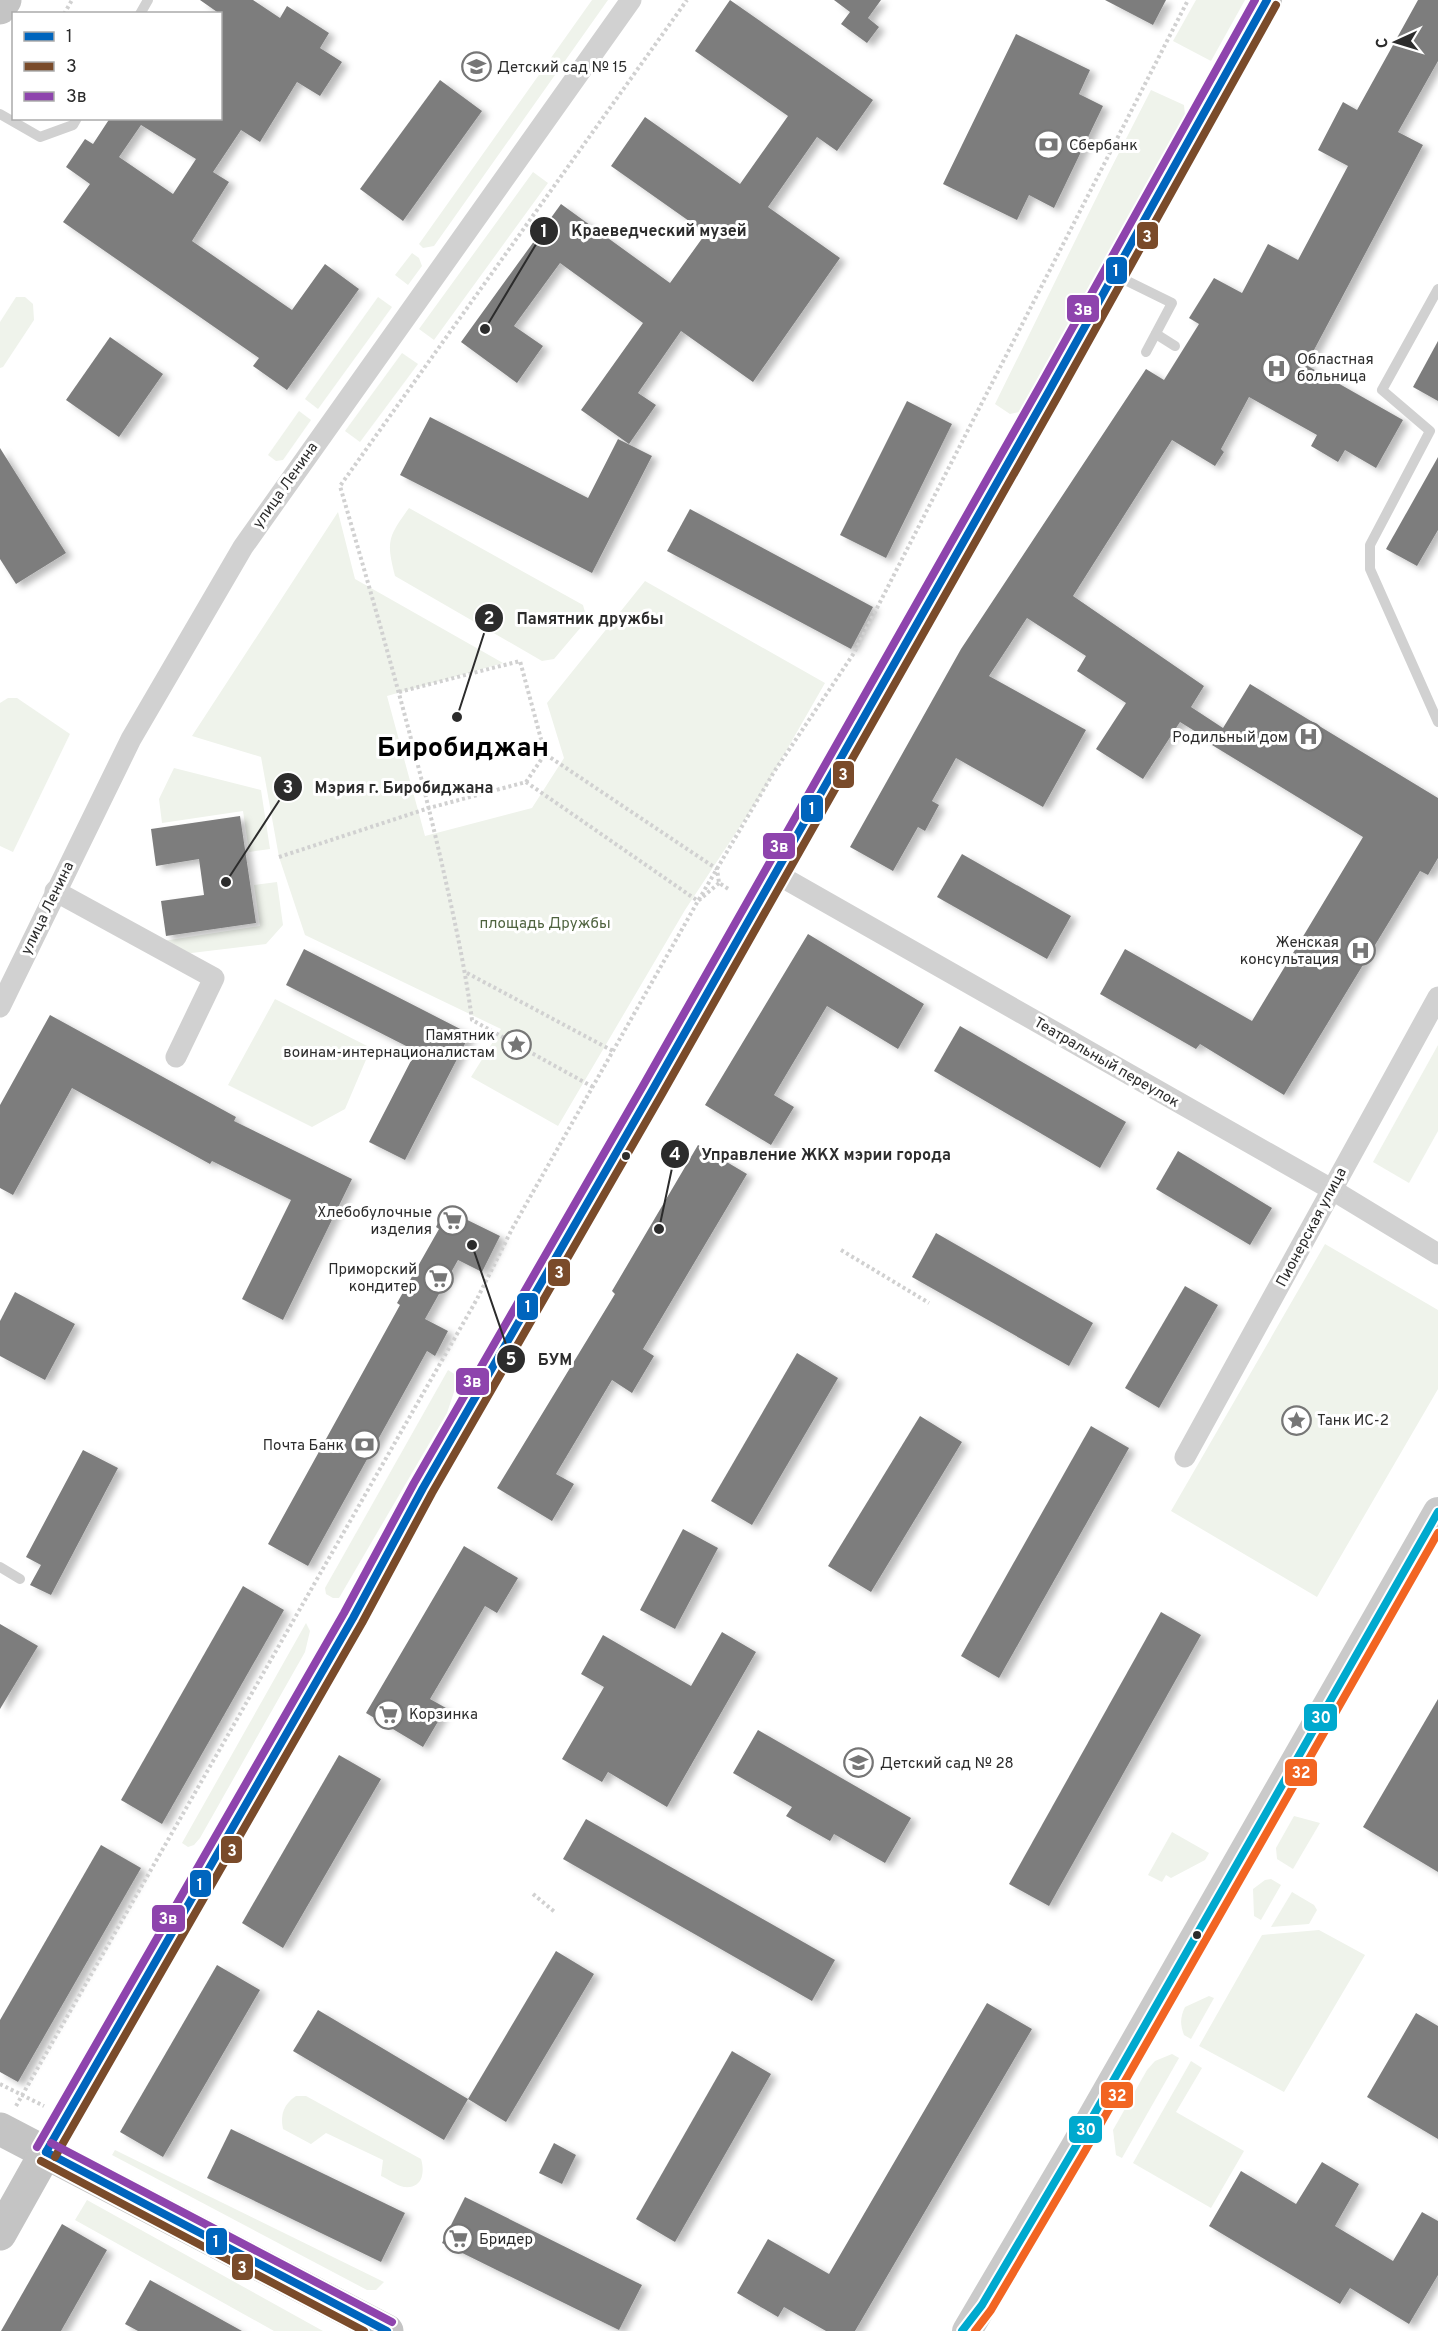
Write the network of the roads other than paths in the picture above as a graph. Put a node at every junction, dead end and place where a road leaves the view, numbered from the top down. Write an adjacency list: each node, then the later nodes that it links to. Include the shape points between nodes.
1 (5, 0): 4 (main road)
2 (631, 0): 14 (street, улица Ленина, via 243,547 131,739)
3 (1267, 0): 7 (main road)
4 (0, 8)
5 (0, 114): 6 (lane, via 40,137 73,125)
6 (76, 120)
7 (1114, 274): 9 (lane, via 1172,303); 13 (main road)
8 (1438, 289): 12 (lane, via 1382,390 1430,431 1370,545 1370,569)
9 (1156, 334): 10 (lane); 11 (lane)
10 (1175, 346)
11 (1146, 352)
12 (1438, 722)
13 (774, 873): 18 (street, Театральный переулок); 25 (main road)
14 (55, 891): 16 (street, улица Ленина); 17 (street, via 214,978)
15 (1438, 997): 18 (street, Пионерская улица)
16 (0, 1007)
17 (176, 1057)
18 (1331, 1189): 19 (street, Театральный переулок); 20 (street, Пионерская улица)
19 (1438, 1254)
20 (1185, 1457)
21 (1438, 1512): 27 (main road)
22 (0, 1567): 23 (lane)
23 (20, 1579)
24 (6, 2120): 25 (main road)
25 (46, 2152): 26 (main road); 28 (main road)
26 (0, 2234)
27 (982, 2305): 29 (main road); 30 (main road)
28 (387, 2331)
29 (962, 2331)
30 (967, 2331)

